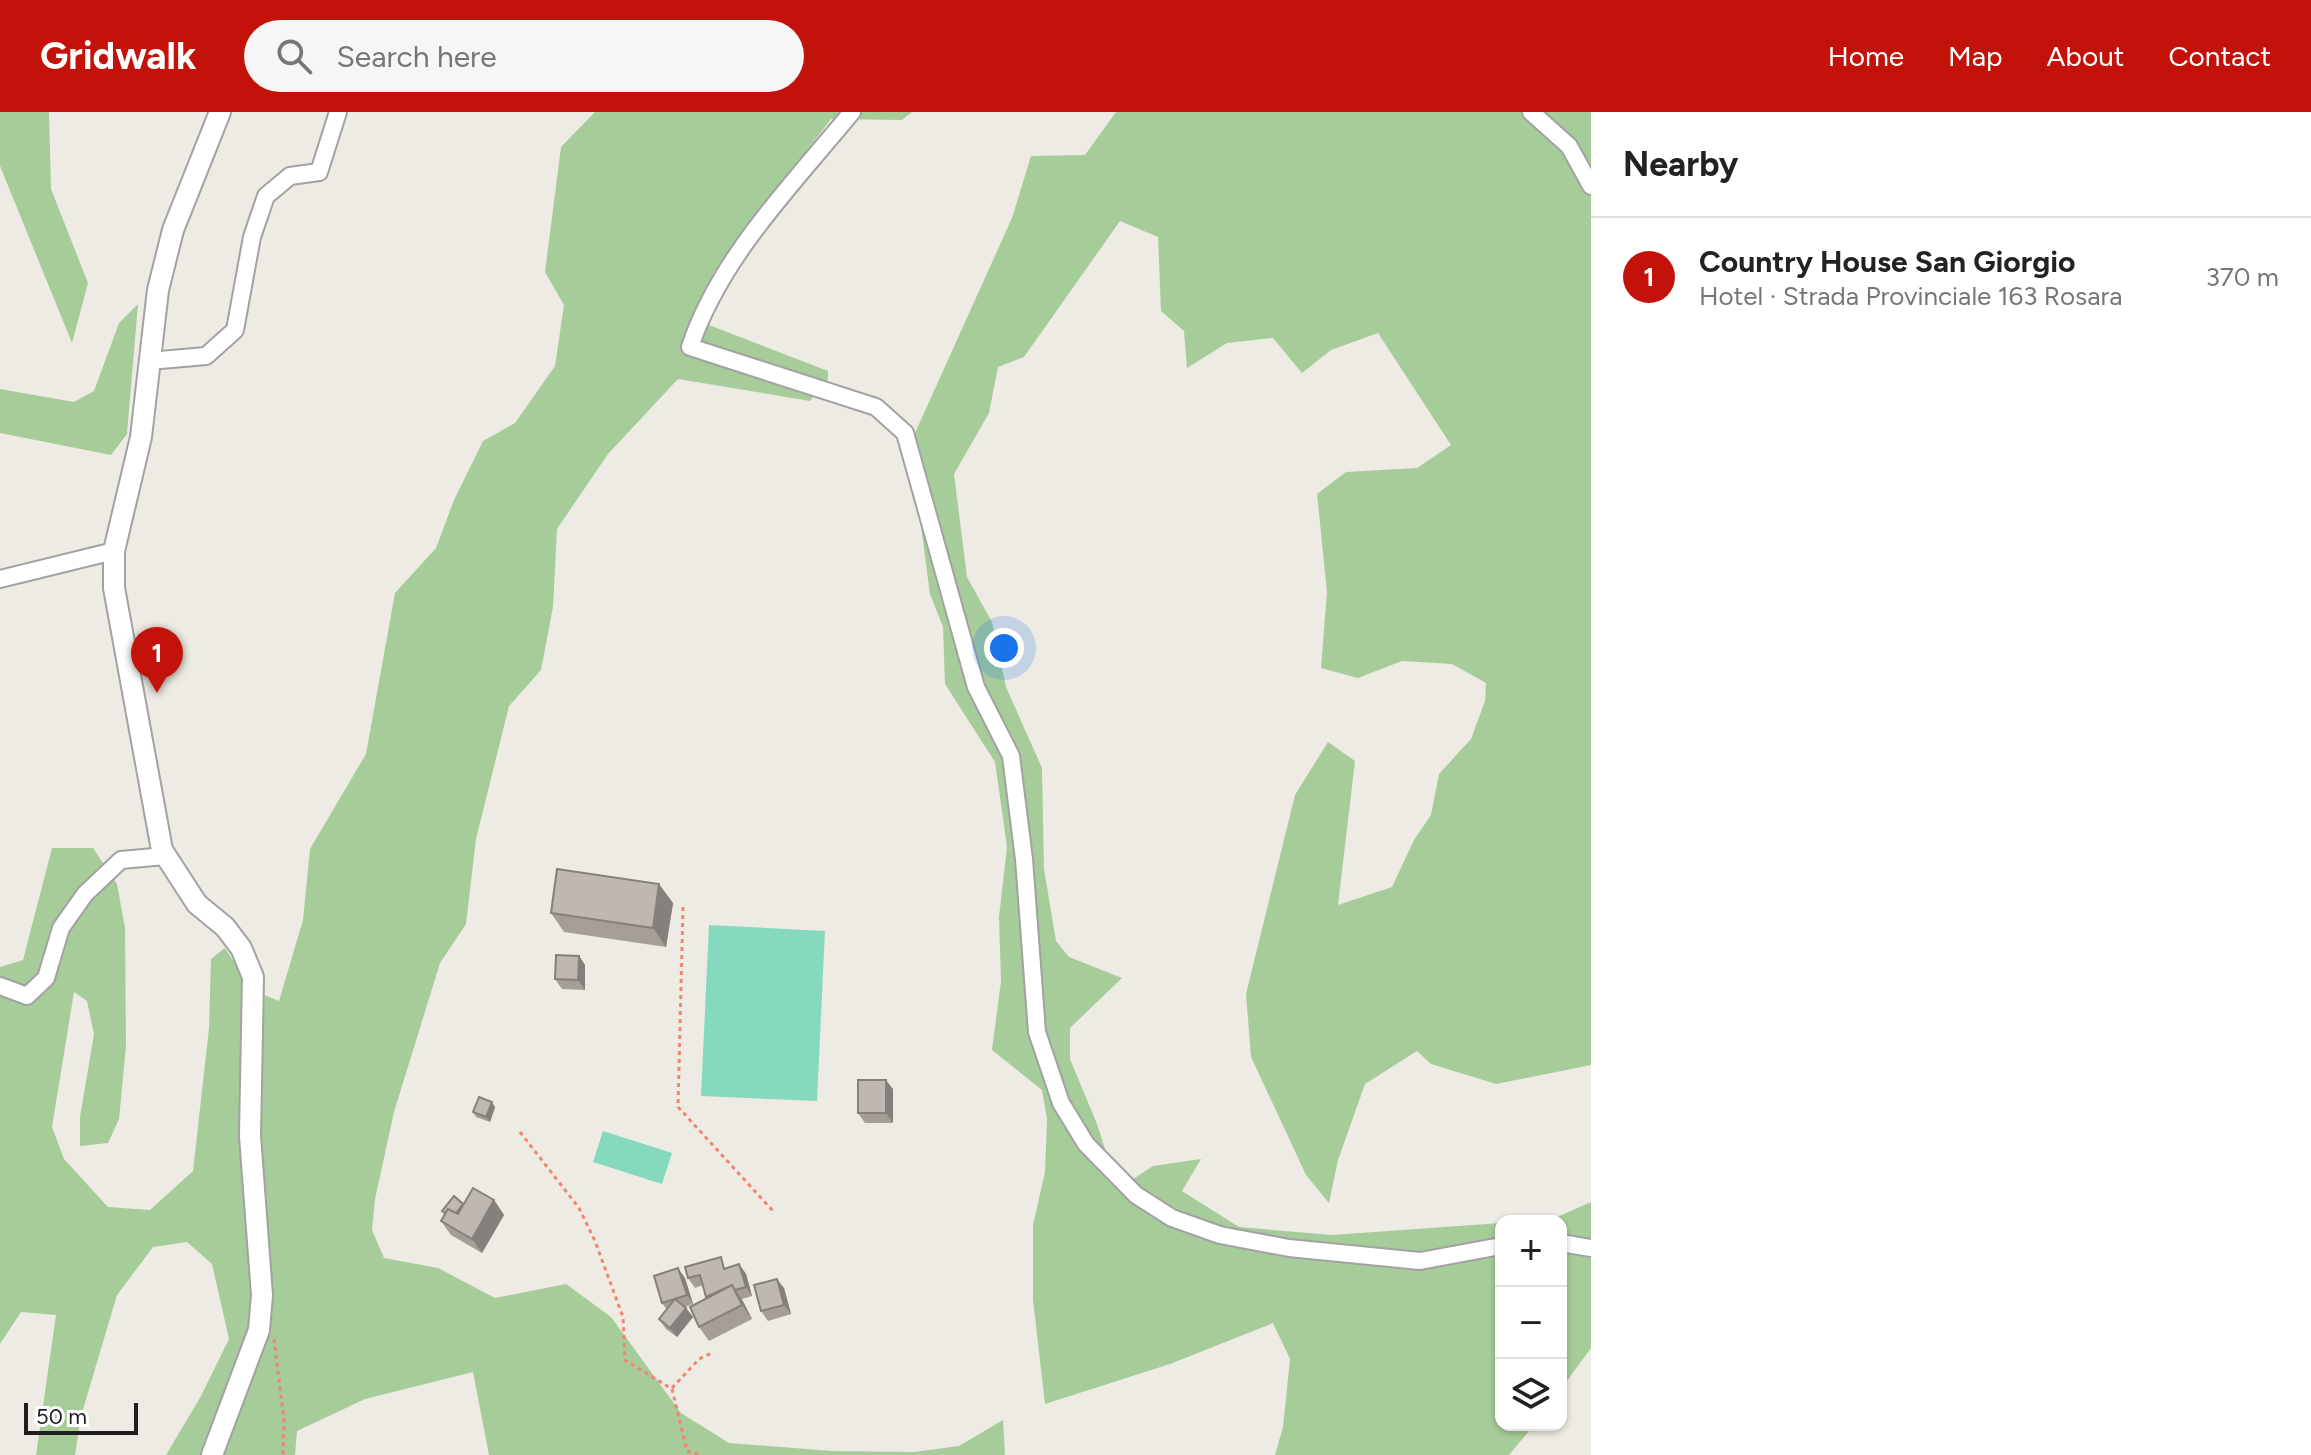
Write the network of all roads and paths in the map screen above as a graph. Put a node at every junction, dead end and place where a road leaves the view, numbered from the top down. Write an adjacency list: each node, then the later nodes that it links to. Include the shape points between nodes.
1 (220, 112): 6 (street, via 173,230)
2 (338, 112): 6 (street, via 319,172 290,176 266,196 252,237 235,330 206,356)
3 (852, 112): 15 (street, via 748,240 703,308 690,347 876,407 905,433 976,687 1011,756 1037,1032 1061,1103 1086,1144 1136,1195 1172,1218 1220,1235 1420,1261)
4 (1531, 112): 5 (street, via 1569,146)
5 (1591, 186)
6 (149, 361): 7 (street, via 141,437)
7 (114, 551): 8 (street); 9 (street, via 114,588 150,800)
8 (0, 579)
9 (165, 856): 11 (street, via 121,860 85,894 61,928 46,978 27,996); 20 (street, via 197,904 241,948 253,977 250,1136 262,1295 259,1330)
10 (683, 907): 13 (path, via 678,1107)
11 (0, 986)
12 (520, 1132): 18 (path, via 579,1208 595,1241 623,1317 625,1360)
13 (773, 1211)
14 (1567, 1244): 16 (street)
15 (1495, 1247)
16 (1591, 1248)
17 (714, 1352): 18 (path, via 699,1359)
18 (672, 1389): 22 (path, via 687,1451)
19 (284, 1420): 21 (path)
20 (212, 1455)
21 (283, 1455)
22 (700, 1455)

